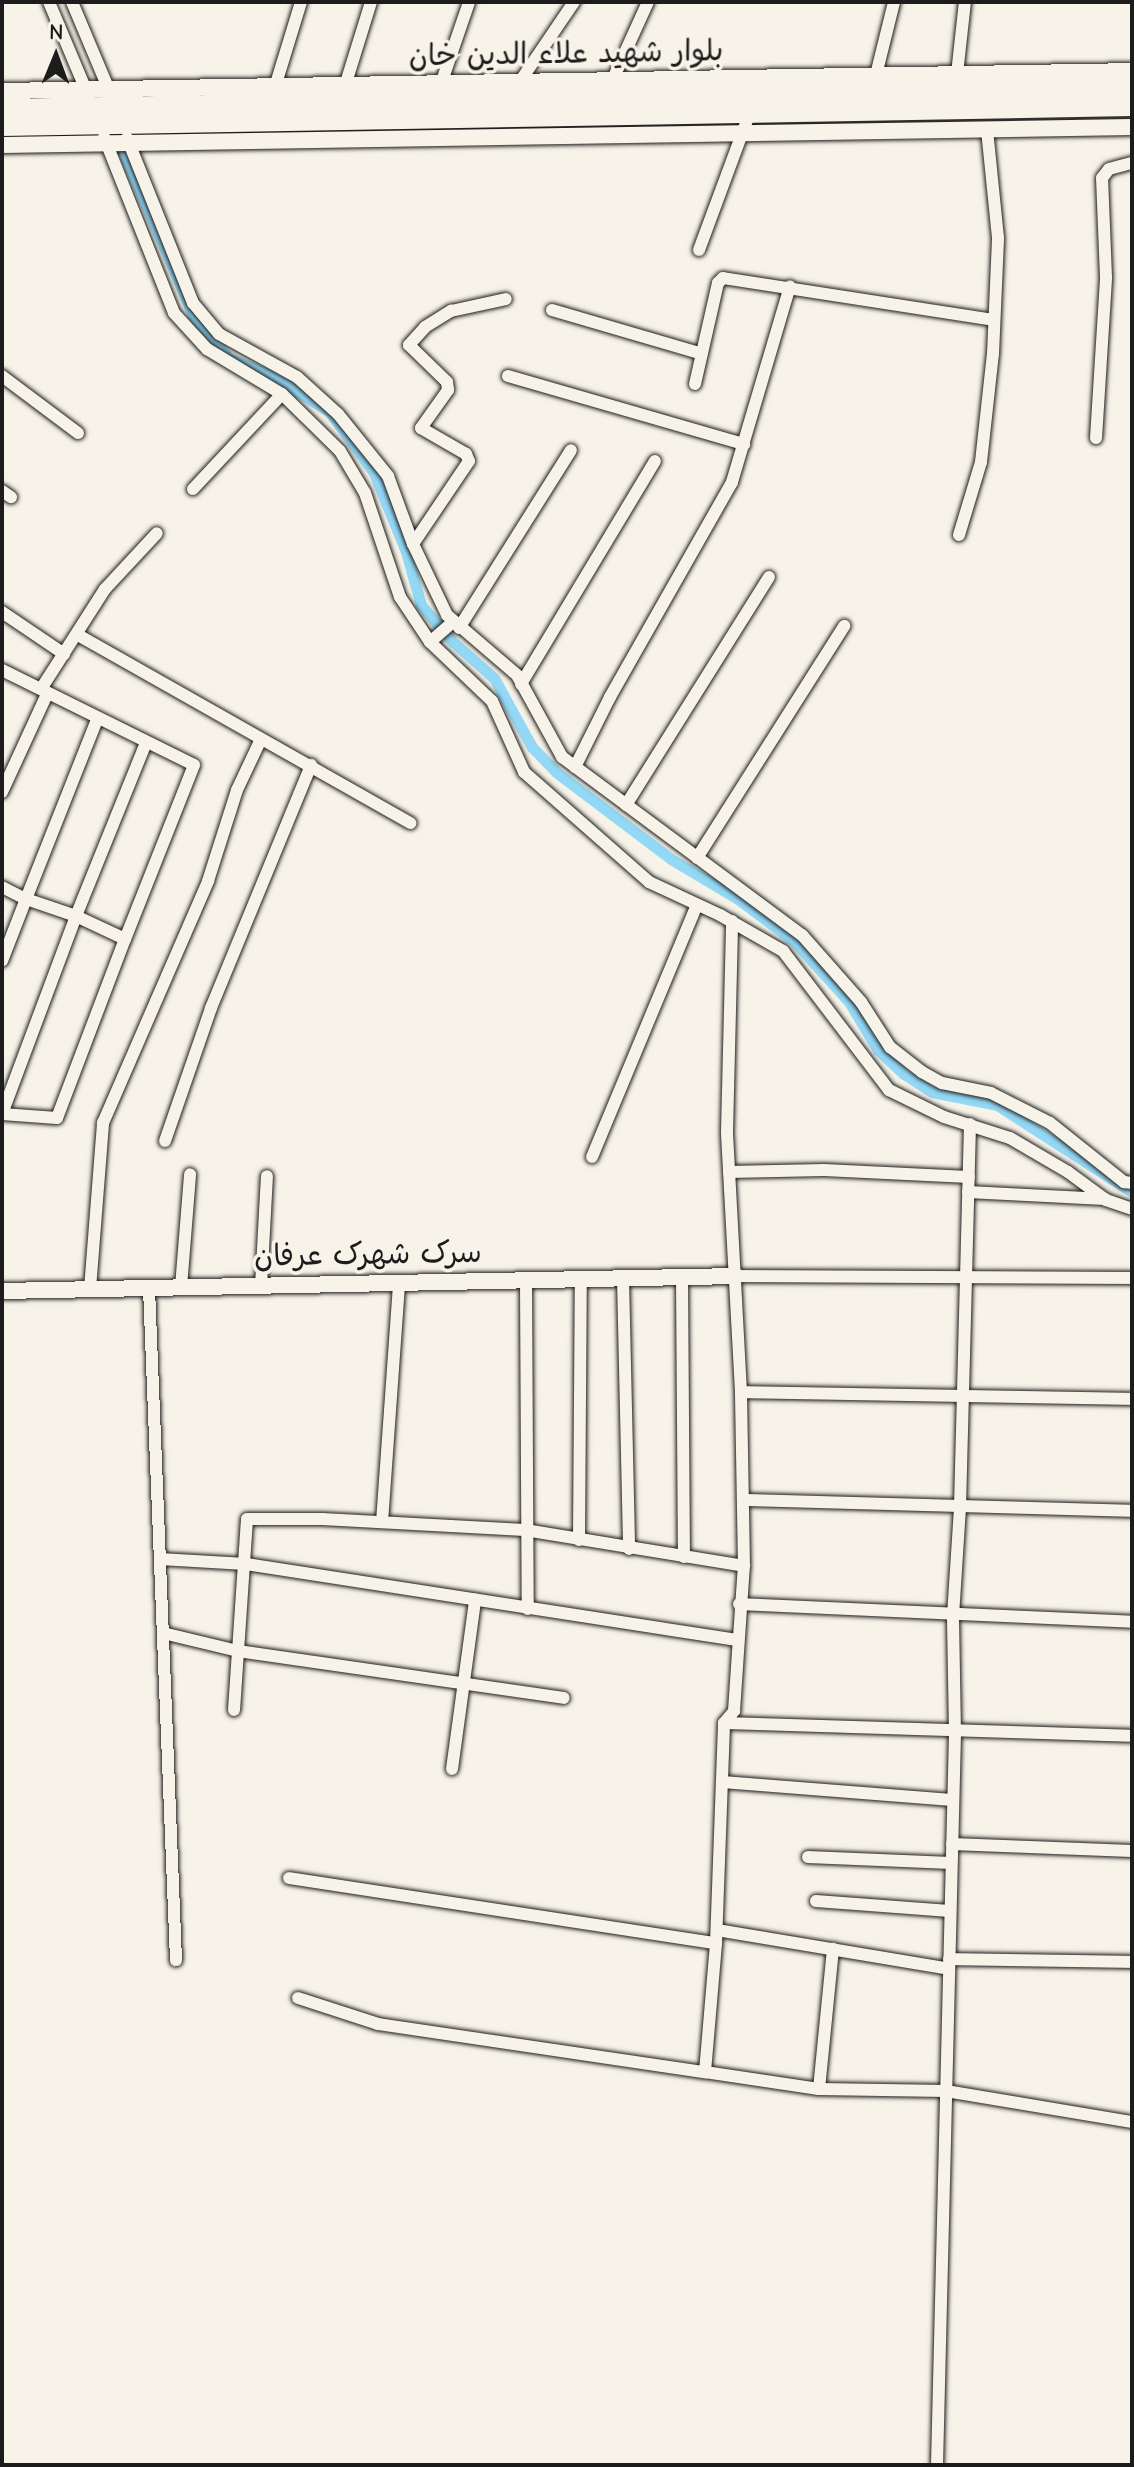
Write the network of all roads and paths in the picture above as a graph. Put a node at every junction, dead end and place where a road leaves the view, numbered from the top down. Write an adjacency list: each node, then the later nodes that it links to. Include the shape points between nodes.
1 (49, 2): 22 (street)
2 (72, 2): 22 (street)
3 (301, 2): 17 (street)
4 (371, 2): 16 (street)
5 (469, 2): 15 (street)
6 (574, 2): 14 (street)
7 (648, 2): 13 (street)
8 (894, 2): 12 (street)
9 (965, 2): 11 (street)
10 (1132, 71): 11 (street, بلوار شهید علاء الدین خان)
11 (957, 74): 12 (street, بلوار شهید علاء الدین خان)
12 (876, 75): 13 (street, بلوار شهید علاء الدین خان)
13 (612, 81): 14 (street, بلوار شهید علاء الدین خان)
14 (519, 83): 15 (street, بلوار شهید علاء الدین خان)
15 (441, 84): 16 (street, بلوار شهید علاء الدین خان)
16 (345, 86): 17 (street, بلوار شهید علاء الدین خان)
17 (275, 87): 22 (street, بلوار شهید علاء الدین خان)
18 (1132, 88): 22 (highway)
19 (2, 91): 22 (street, بلوار شهید علاء الدین خان)
20 (1132, 105): 23 (highway)
21 (2, 110): 22 (highway)
22 (107, 115): 23 (highway); 24 (highway); 27 (street, بلوار شهید علاء الدین خان); 38 (street, via 174,313 207,349); 47 (street, via 193,303 219,334 297,377 338,414 388,476)
23 (746, 122): 26 (street); 29 (street)
24 (2, 125)
25 (1132, 127): 26 (street)
26 (987, 129): 33 (street, via 998,238)
27 (2, 145)
28 (1132, 163): 40 (street, via 1109,169 1102,178 1106,277)
29 (699, 250)
30 (790, 286): 33 (street); 34 (street, via 732,277 720,280); 41 (street)
31 (506, 299): 47 (street, via 451,311 409,345 447,382 448,390 421,428 466,454 469,461)
32 (552, 310): 34 (street)
33 (994, 320): 46 (street, via 981,462)
34 (702, 354): 37 (street)
35 (2, 376): 39 (street)
36 (508, 376): 41 (street)
37 (695, 384)
38 (282, 394): 44 (street); 53 (street, via 340,451 365,493 400,597)
39 (78, 433)
40 (1096, 438)
41 (744, 444): 62 (street, via 732,482)
42 (571, 450): 50 (street)
43 (655, 461): 56 (street)
44 (193, 489)
45 (157, 533): 52 (street, via 105,589)
46 (959, 535)
47 (413, 544): 50 (street)
48 (769, 577): 64 (street)
49 (2, 612): 54 (street)
50 (456, 625): 53 (street); 56 (street)
51 (844, 626): 66 (street)
52 (78, 635): 54 (street); 59 (street)
53 (430, 642): 69 (street, via 492,701 524,772 649,882)
54 (64, 654): 57 (street)
55 (2, 670): 57 (street)
56 (521, 684): 62 (street, via 562,757)
57 (44, 692): 58 (street); 63 (street)
58 (97, 720): 60 (street); 68 (street)
59 (261, 739): 61 (street); 99 (street, via 237,790 208,881 103,1123)
60 (146, 743): 70 (street); 73 (street, via 194,765)
61 (311, 765): 65 (street); 78 (street, via 211,1008)
62 (575, 767): 64 (street)
63 (2, 792)
64 (626, 805): 66 (street)
65 (410, 823)
66 (697, 858): 72 (street)
67 (2, 887): 68 (street)
68 (26, 899): 70 (street); 75 (street)
69 (697, 905): 71 (street); 79 (street)
70 (76, 916): 73 (street); 76 (street)
71 (732, 921): 74 (street); 80 (street)
72 (800, 934): 74 (street); 84 (street, via 861,1002 890,1047 922,1072 942,1083 991,1093 1050,1123)
73 (125, 939): 76 (street, via 57,1118)
74 (783, 951): 77 (street, via 889,1090)
75 (2, 961)
76 (2, 1114)
77 (970, 1124): 83 (street); 86 (street, via 1010,1138)
78 (165, 1141)
79 (592, 1157)
80 (729, 1172): 83 (street); 88 (street)
81 (190, 1174): 97 (street)
82 (267, 1176): 96 (street)
83 (969, 1177): 85 (street)
84 (1132, 1183)
85 (968, 1192): 86 (street); 90 (street)
86 (1106, 1200): 87 (street)
87 (1132, 1209)
88 (736, 1276): 89 (street, سرک شهرک عرفان); 90 (street); 101 (street)
89 (682, 1277): 91 (street, سرک شهرک عرفان); 111 (street)
90 (966, 1277): 92 (street); 102 (street)
91 (623, 1278): 93 (street, سرک شهرک عرفان); 110 (street)
92 (1132, 1278)
93 (581, 1279): 94 (street, سرک شهرک عرفان); 109 (street)
94 (526, 1280): 95 (street, سرک شهرک عرفان); 108 (street)
95 (399, 1283): 96 (street, سرک شهرک عرفان); 107 (street)
96 (261, 1286): 97 (street, سرک شهرک عرفان)
97 (181, 1287): 98 (street, سرک شهرک عرفان)
98 (149, 1288): 99 (street, سرک شهرک عرفان); 112 (street)
99 (90, 1289): 100 (street, سرک شهرک عرفان)
100 (2, 1291)
101 (741, 1392): 102 (street); 104 (street)
102 (963, 1396): 103 (street); 105 (street)
103 (1132, 1399)
104 (744, 1500): 105 (street); 114 (street)
105 (960, 1507): 106 (street); 118 (street)
106 (1132, 1511)
107 (382, 1522): 108 (street); 113 (street, via 247,1519)
108 (525, 1530): 109 (street); 117 (street)
109 (579, 1540): 110 (street)
110 (629, 1549): 111 (street)
111 (684, 1557): 114 (street)
112 (160, 1559): 113 (street); 120 (street)
113 (246, 1564): 115 (street); 122 (street)
114 (744, 1566): 116 (street)
115 (475, 1600): 117 (street); 123 (street)
116 (739, 1604): 118 (street); 121 (street)
117 (528, 1609): 121 (street)
118 (953, 1616): 119 (street); 127 (street)
119 (1132, 1622)
120 (163, 1633): 122 (street); 141 (street)
121 (737, 1640): 126 (street, via 734,1711)
122 (238, 1651): 123 (street); 125 (street)
123 (464, 1684): 124 (street); 129 (street)
124 (564, 1698)
125 (234, 1710)
126 (724, 1723): 127 (street); 130 (street)
127 (955, 1733): 128 (street); 131 (street)
128 (1132, 1736)
129 (452, 1769)
130 (722, 1782): 131 (street); 139 (street)
131 (952, 1800): 132 (street)
132 (952, 1844): 133 (street); 135 (street)
133 (1132, 1851)
134 (808, 1857): 135 (street)
135 (951, 1863): 138 (street)
136 (289, 1878): 139 (street)
137 (816, 1901): 138 (street)
138 (950, 1911): 143 (street)
139 (716, 1937): 140 (street); 145 (street)
140 (833, 1949): 143 (street); 146 (street)
141 (176, 1960)
142 (1132, 1962): 143 (street)
143 (949, 1964): 147 (street)
144 (298, 1998): 145 (street, via 378,2024)
145 (705, 2072): 146 (street)
146 (819, 2089): 147 (street)
147 (946, 2091): 148 (street); 149 (street)
148 (1132, 2122)
149 (937, 2465)

